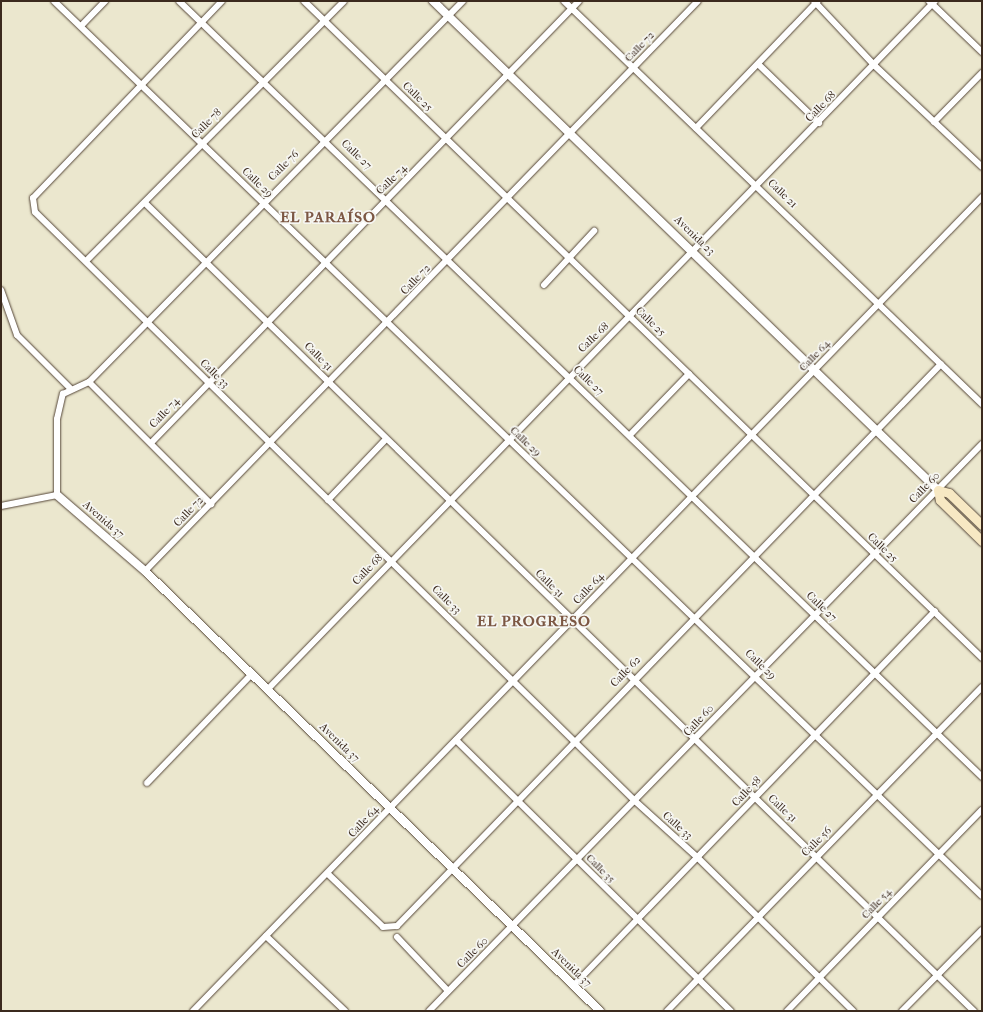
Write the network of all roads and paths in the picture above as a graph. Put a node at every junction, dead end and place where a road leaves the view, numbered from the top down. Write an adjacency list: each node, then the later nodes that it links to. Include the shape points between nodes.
1 (54, 1): 18 (street, Calle 29)
2 (105, 1): 18 (street)
3 (179, 1): 17 (street, Calle 27)
4 (222, 1): 17 (street)
5 (304, 1): 16 (street, Calle 25)
6 (344, 1): 16 (street, Calle 78)
7 (433, 1): 15 (street, Avenida 23)
8 (464, 1): 15 (street, Calle 76)
9 (564, 1): 14 (street, Calle 21)
10 (580, 1): 14 (street, Calle 74)
11 (694, 2): 22 (street, Calle 72)
12 (816, 2): 20 (street); 21 (street)
13 (932, 2): 19 (street); 21 (street, Calle 68)
14 (572, 9): 22 (street, Calle 21); 24 (street, Calle 74)
15 (448, 16): 24 (street, Avenida 23); 25 (street, Calle 76)
16 (324, 20): 25 (street, Calle 25); 26 (street, Calle 78)
17 (201, 22): 26 (street, Calle 27); 27 (street)
18 (81, 26): 27 (street, Calle 29)
19 (982, 52)
20 (758, 64): 29 (street); 30 (street)
21 (875, 66): 28 (street); 29 (street, Calle 68)
22 (633, 68): 30 (street, Calle 21); 31 (street, Calle 72)
23 (982, 73): 28 (street)
24 (510, 74): 31 (street, Avenida 23); 33 (street, Calle 74)
25 (384, 79): 32 (street, Calle 76); 33 (street, Calle 25)
26 (264, 81): 32 (street, Calle 27); 34 (street, Calle 78)
27 (141, 85): 34 (street, Calle 29); 46 (street, Calle 33, via 33,198 35,212)
28 (934, 122): 35 (street)
29 (819, 123): 36 (street, Calle 68)
30 (696, 128): 36 (street, Calle 21)
31 (571, 132): 39 (street, Calle 72); 43 (street, Avenida 23)
32 (325, 139): 38 (street, Calle 27); 40 (street, Calle 76)
33 (447, 140): 38 (street, Calle 74); 39 (street, Calle 25)
34 (201, 144): 40 (street, Calle 29); 41 (street, Calle 78)
35 (982, 167)
36 (758, 185): 43 (street, Calle 68); 51 (street, Calle 21)
37 (982, 197): 51 (street, Calle 64)
38 (387, 199): 45 (street, Calle 27); 48 (street, Calle 74)
39 (509, 200): 44 (street, Calle 25); 45 (street, Calle 72)
40 (263, 202): 47 (street, Calle 76); 48 (street, Calle 29)
41 (145, 203): 46 (street, Calle 78); 47 (street, Calle 31)
42 (594, 231): 44 (street)
43 (693, 252): 52 (street, Calle 68); 57 (street, Avenida 23)
44 (569, 258): 49 (street); 52 (street, Calle 25)
45 (450, 260): 55 (street, Calle 72); 59 (street, Calle 27)
46 (86, 261): 53 (street, Calle 33)
47 (205, 262): 53 (street, Calle 76); 54 (street, Calle 31)
48 (324, 263): 54 (street, Calle 74); 55 (street, Calle 29)
49 (544, 285)
50 (1, 290): 63 (street, via 17,335)
51 (879, 304): 56 (street, Calle 21); 57 (street, Calle 64)
52 (630, 318): 58 (street, Calle 25); 59 (street, Calle 68)
53 (148, 320): 60 (street, Calle 76); 62 (street, Calle 33)
54 (268, 321): 61 (street, Calle 31); 62 (street, Calle 74)
55 (387, 324): 61 (street, Calle 72); 69 (street, Calle 29)
56 (941, 364): 64 (street, Calle 21); 65 (street, Calle 62)
57 (815, 370): 65 (street, Avenida 23); 67 (street, Calle 64)
58 (689, 374): 66 (street); 67 (street, Calle 25)
59 (569, 376): 66 (street, Calle 27); 69 (street, Calle 68)
60 (89, 382): 63 (street); 70 (street)
61 (330, 382): 68 (street, Calle 31); 71 (street, Calle 72)
62 (208, 383): 70 (street, Calle 74); 71 (street, Calle 33)
63 (70, 388): 74 (street, via 59,402)
64 (982, 404)
65 (877, 430): 73 (street, Avenida 23); 75 (street, Calle 62)
66 (630, 435): 76 (street, Calle 27)
67 (753, 436): 75 (street, Calle 25); 76 (street, Calle 64)
68 (386, 439): 77 (street); 78 (street, Calle 31)
69 (509, 440): 78 (street, Calle 68); 85 (street, Calle 29)
70 (150, 443): 79 (street)
71 (270, 443): 77 (street, Calle 33); 79 (street, Calle 72)
72 (982, 444): 73 (street, Calle 60)
73 (938, 490): 81 (main road, Avenida 23, via 949,493); 82 (main road, Avenida 23, via 940,500); 83 (street, Calle 60)
74 (57, 495): 80 (street); 87 (street, Avenida 37)
75 (814, 495): 83 (street, Calle 25); 84 (street, Calle 62)
76 (693, 497): 84 (street, Calle 27); 85 (street, Calle 64)
77 (328, 500): 86 (street, Calle 33)
78 (450, 501): 86 (street, Calle 68); 91 (street, Calle 31)
79 (211, 504): 87 (street, Calle 72)
80 (1, 506)
81 (982, 525)
82 (982, 541)
83 (874, 555): 88 (street, Calle 25); 89 (street, Calle 60)
84 (754, 556): 89 (street, Calle 27); 90 (street, Calle 62)
85 (634, 558): 90 (street, Calle 29); 91 (street, Calle 64)
86 (392, 560): 97 (street, Calle 33); 99 (street, Calle 68)
87 (145, 571): 94 (street, Avenida 37)
88 (935, 611): 92 (street, Calle 25); 93 (street, Calle 58)
89 (815, 615): 93 (street, Calle 27); 95 (street, Calle 60)
90 (695, 616): 95 (street, Calle 29); 96 (street, Calle 62)
91 (573, 621): 96 (street, Calle 31); 97 (street, Calle 64)
92 (982, 658)
93 (876, 673): 100 (street, Calle 58); 101 (street, Calle 27)
94 (252, 674): 99 (street, Avenida 37); 106 (street)
95 (755, 675): 100 (street, Calle 29); 104 (street, Calle 60)
96 (633, 680): 103 (street, Calle 62); 104 (street, Calle 31)
97 (514, 682): 102 (street, Calle 64); 103 (street, Calle 33)
98 (982, 687): 101 (street, Calle 56)
99 (268, 689): 111 (street, Avenida 37)
100 (817, 734): 107 (street, Calle 29); 108 (street, Calle 58)
101 (936, 734): 105 (street, Calle 27); 107 (street, Calle 56)
102 (456, 740): 109 (street, Calle 35); 111 (street, Calle 64)
103 (573, 740): 109 (street, Calle 62); 110 (street, Calle 33)
104 (694, 740): 108 (street, Calle 31); 110 (street, Calle 60)
105 (982, 777)
106 (147, 783)
107 (877, 795): 113 (street, Calle 56); 114 (street, Calle 29)
108 (756, 798): 113 (street, Calle 31); 115 (street, Calle 58)
109 (515, 800): 116 (street, Calle 35); 117 (street, Calle 62)
110 (634, 801): 115 (street, Calle 33); 116 (street, Calle 60)
111 (390, 808): 117 (street, Avenida 37); 118 (street, Calle 64)
112 (982, 810): 114 (street, Calle 54)
113 (817, 855): 120 (street, Calle 56); 121 (street, Calle 31)
114 (939, 855): 119 (street, Calle 29); 121 (street, Calle 54)
115 (698, 858): 120 (street, Calle 33); 122 (street, Calle 58)
116 (576, 860): 122 (street, Calle 35); 123 (street, Calle 60)
117 (451, 867): 118 (street, Calle 62, via 391,929 383,927); 123 (street, Avenida 37)
118 (328, 874): 125 (street, Calle 64)
119 (982, 896)
120 (758, 918): 128 (street, Calle 56); 129 (street, Calle 33)
121 (878, 918): 127 (street, Calle 31); 129 (street, Calle 54)
122 (636, 919): 128 (street, Calle 35); 130 (street, Calle 58)
123 (513, 926): 130 (street, Avenida 37); 131 (street, Calle 60)
124 (982, 930): 127 (street)
125 (266, 936): 132 (street, Calle 64); 133 (street)
126 (397, 937): 131 (street)
127 (937, 975): 140 (street); 141 (street, Calle 31)
128 (698, 978): 136 (street, Calle 56); 137 (street, Calle 35)
129 (819, 978): 138 (street, Calle 54); 139 (street, Calle 33)
130 (573, 986): 135 (street, Avenida 37)
131 (448, 991): 134 (street, Calle 60)
132 (193, 1011)
133 (345, 1011)
134 (429, 1011)
135 (600, 1011)
136 (667, 1011)
137 (731, 1011)
138 (787, 1011)
139 (853, 1011)
140 (902, 1011)
141 (974, 1011)

